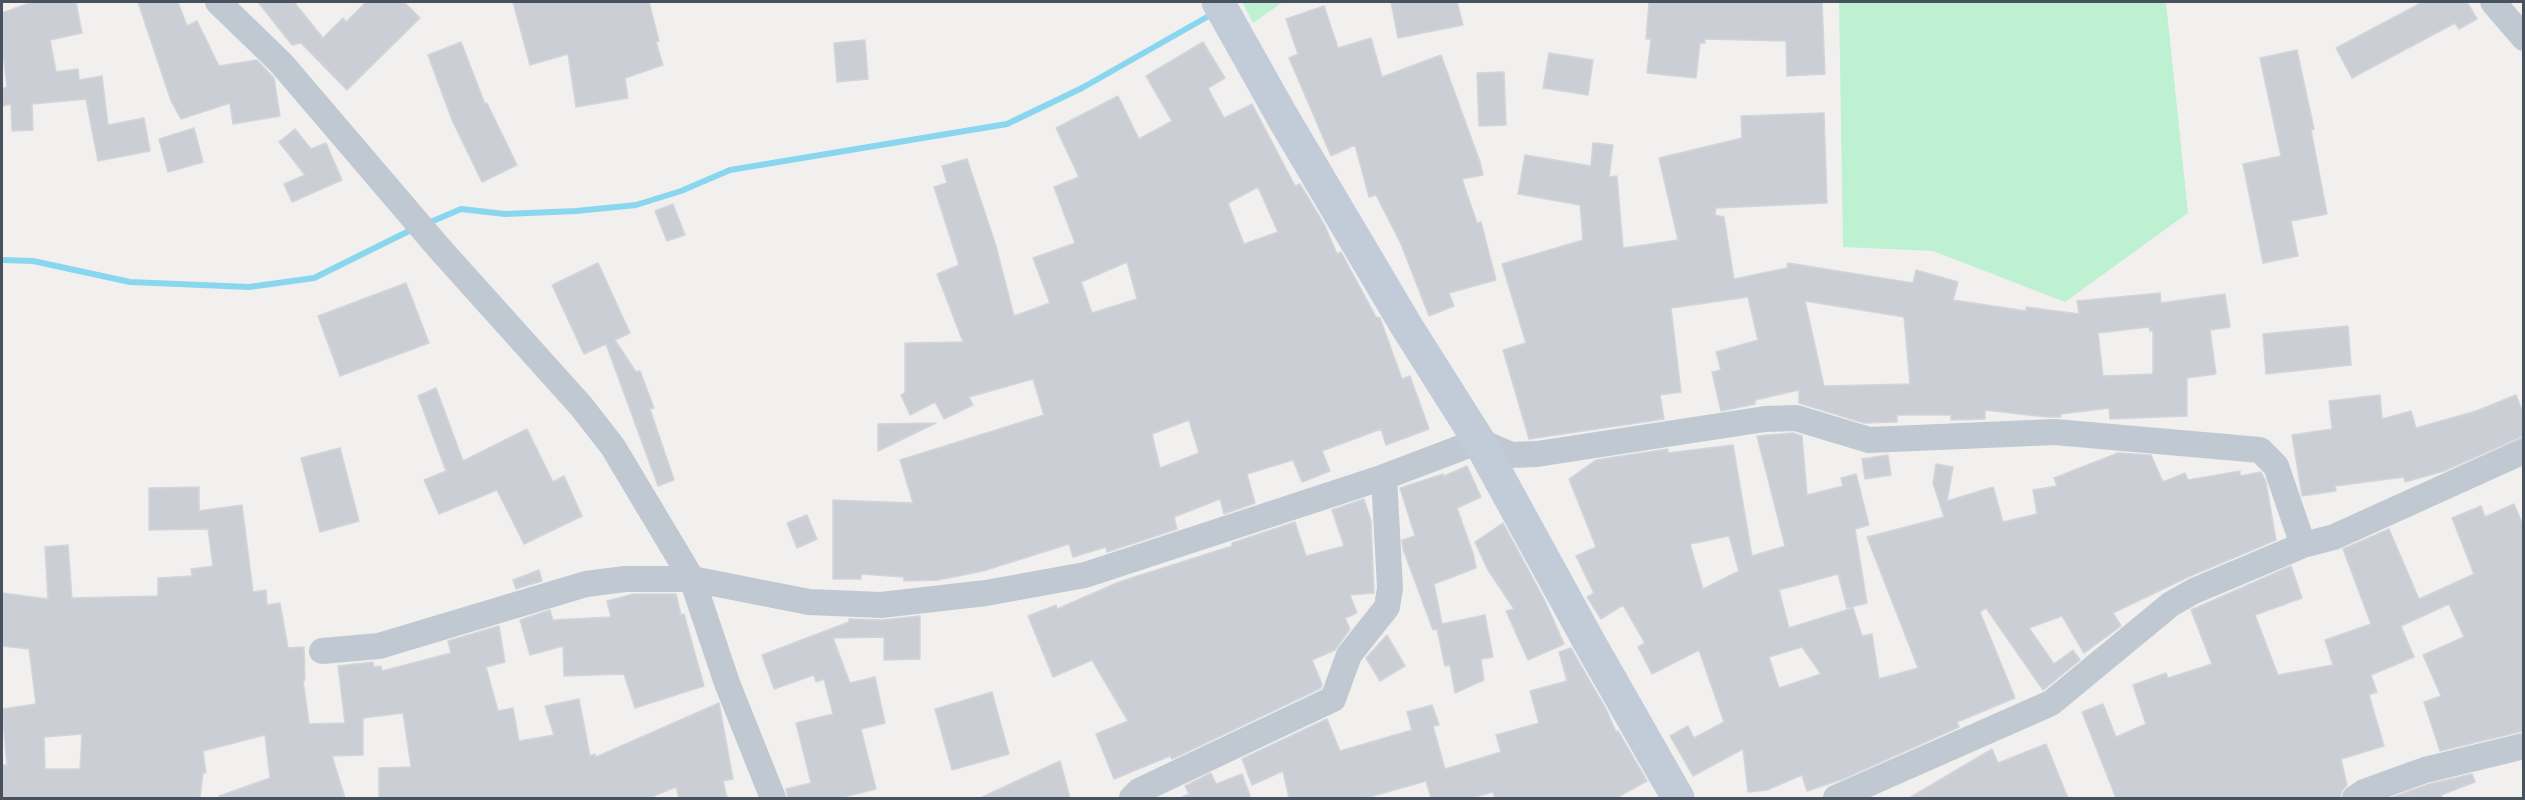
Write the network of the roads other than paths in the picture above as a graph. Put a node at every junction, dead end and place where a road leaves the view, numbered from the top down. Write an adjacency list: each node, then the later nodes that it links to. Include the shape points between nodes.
1 (218, 2): 9 (street, via 281,63 581,406 612,447)
2 (1218, 2): 5 (main road, via 1335,206)
3 (2493, 2): 4 (street)
4 (2523, 38)
5 (1479, 441): 7 (street); 8 (street, via 1511,455 1536,454 1765,419 1796,418 1869,440 2055,432 2260,450 2276,466); 14 (main road)
6 (2523, 451): 8 (street, via 2334,537)
7 (1384, 477): 9 (street, via 1085,575 986,593 881,605 809,602); 13 (street, via 1390,588 1387,608 1349,655 1333,699 1139,791)
8 (2303, 544): 15 (street, via 2171,604 2051,703)
9 (693, 579): 10 (street, via 625,579 586,584 379,646); 12 (street)
10 (322, 651)
11 (2523, 746): 16 (street, via 2425,770)
12 (773, 798)
13 (1132, 798)
14 (1678, 798)
15 (1836, 798)
16 (2355, 798)

